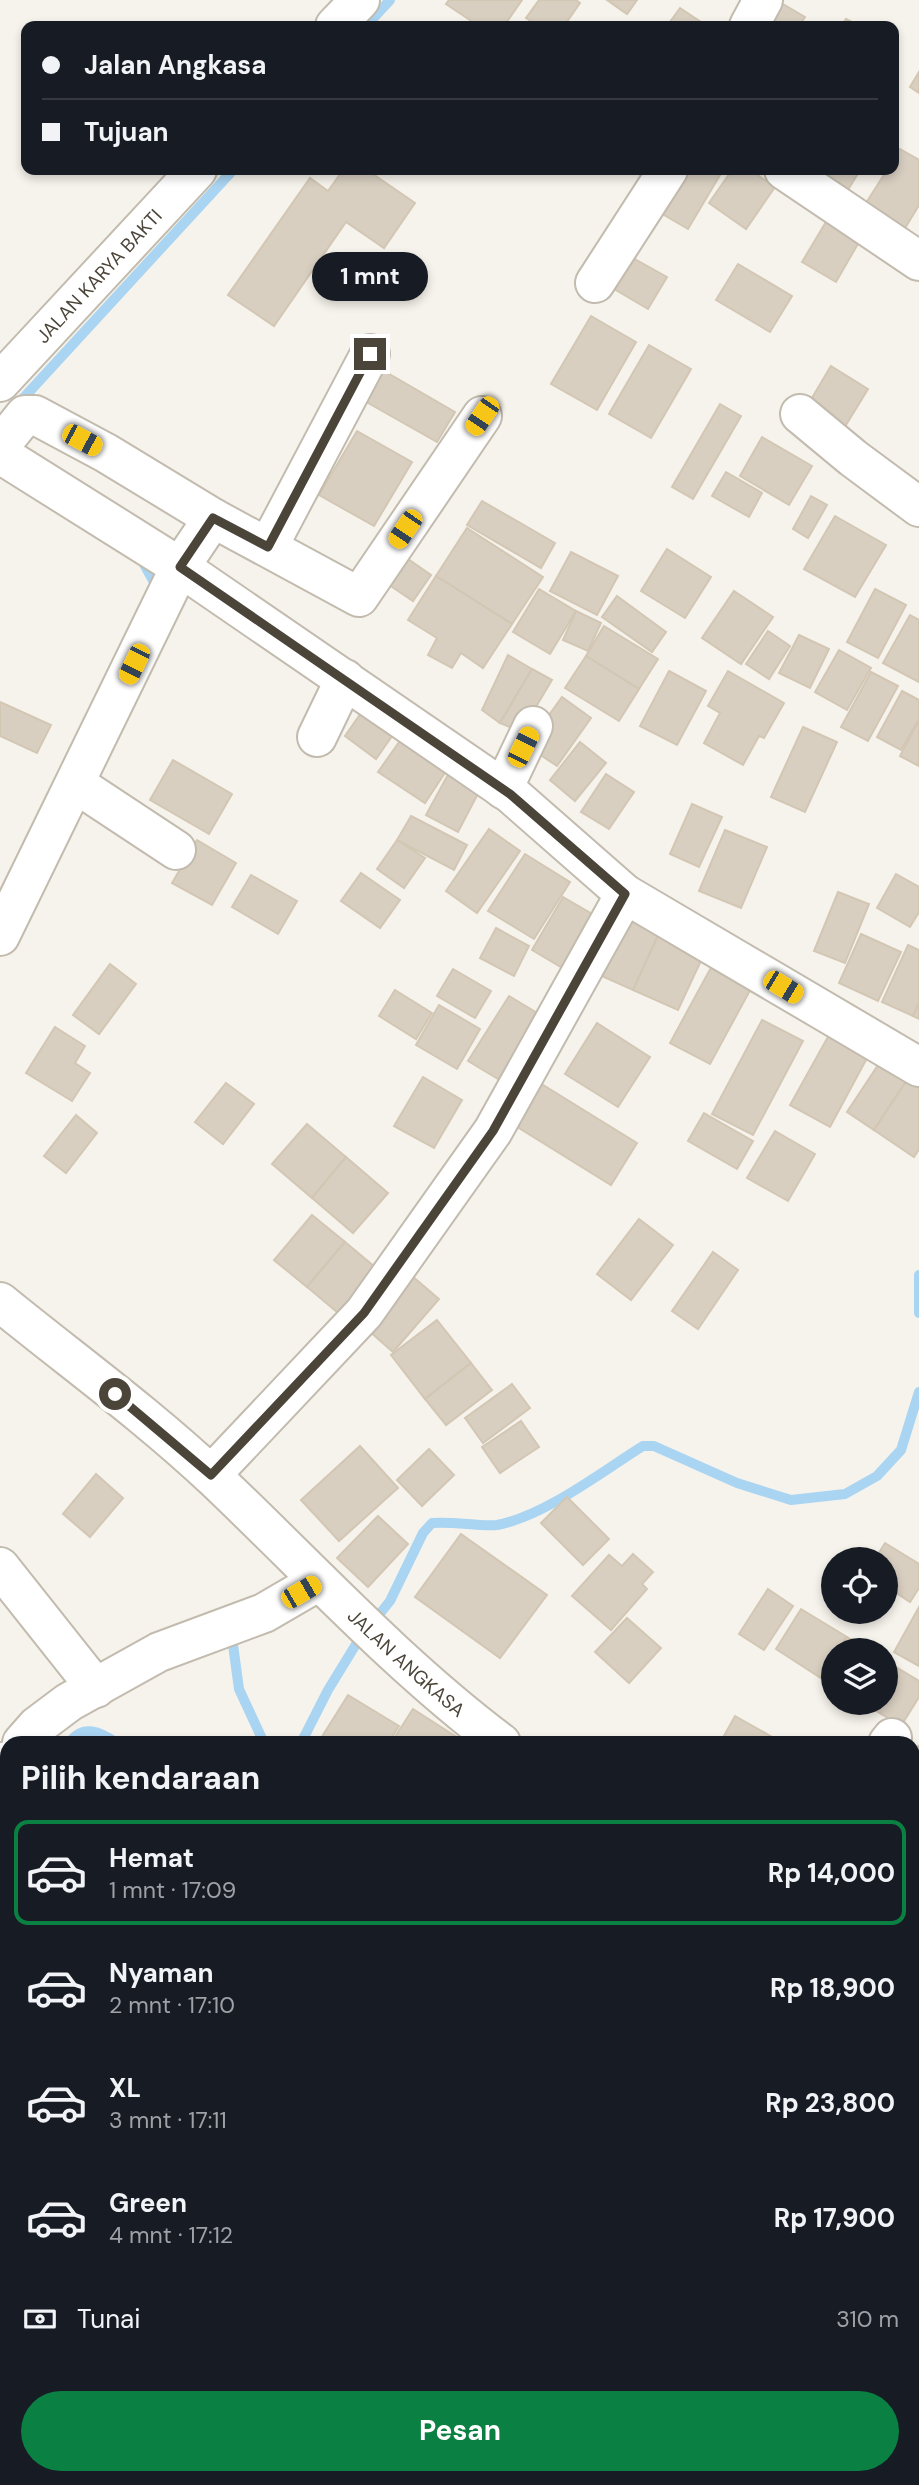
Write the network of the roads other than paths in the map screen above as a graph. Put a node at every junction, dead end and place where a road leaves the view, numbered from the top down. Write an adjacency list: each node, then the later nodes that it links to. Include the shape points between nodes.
1 (360, 0): 3 (street)
2 (763, 0): 4 (street)
3 (340, 21)
4 (752, 21)
5 (192, 175): 11 (street, JALAN KARYA BAKTI)
6 (665, 175): 9 (street)
7 (791, 175): 8 (street)
8 (919, 261)
9 (595, 283)
10 (370, 354): 18 (street)
11 (0, 382)
12 (800, 414): 16 (street)
13 (482, 416): 18 (street, via 359,597)
14 (0, 446): 17 (street, via 22,418 31,414)
15 (0, 454): 19 (street)
16 (919, 508)
17 (213, 518): 18 (street); 19 (street)
18 (268, 547)
19 (180, 567): 20 (street); 23 (street)
20 (345, 679): 22 (street); 24 (street)
21 (533, 726): 24 (street)
22 (317, 737)
23 (76, 784): 25 (street); 27 (street)
24 (503, 789): 26 (street)
25 (176, 850)
26 (625, 894): 28 (street); 30 (street, via 493,1131 364,1313)
27 (0, 936)
28 (919, 1067)
29 (1, 1305): 30 (street, JALAN ANGKASA)
30 (211, 1475): 32 (street, JALAN ANGKASA)
31 (0, 1567): 33 (street)
32 (319, 1581): 33 (street, via 264,1613 159,1652); 35 (street, JALAN ANGKASA, via 453,1707)
33 (96, 1688): 34 (street, via 69,1702)
34 (29, 1736)
35 (491, 1736)

